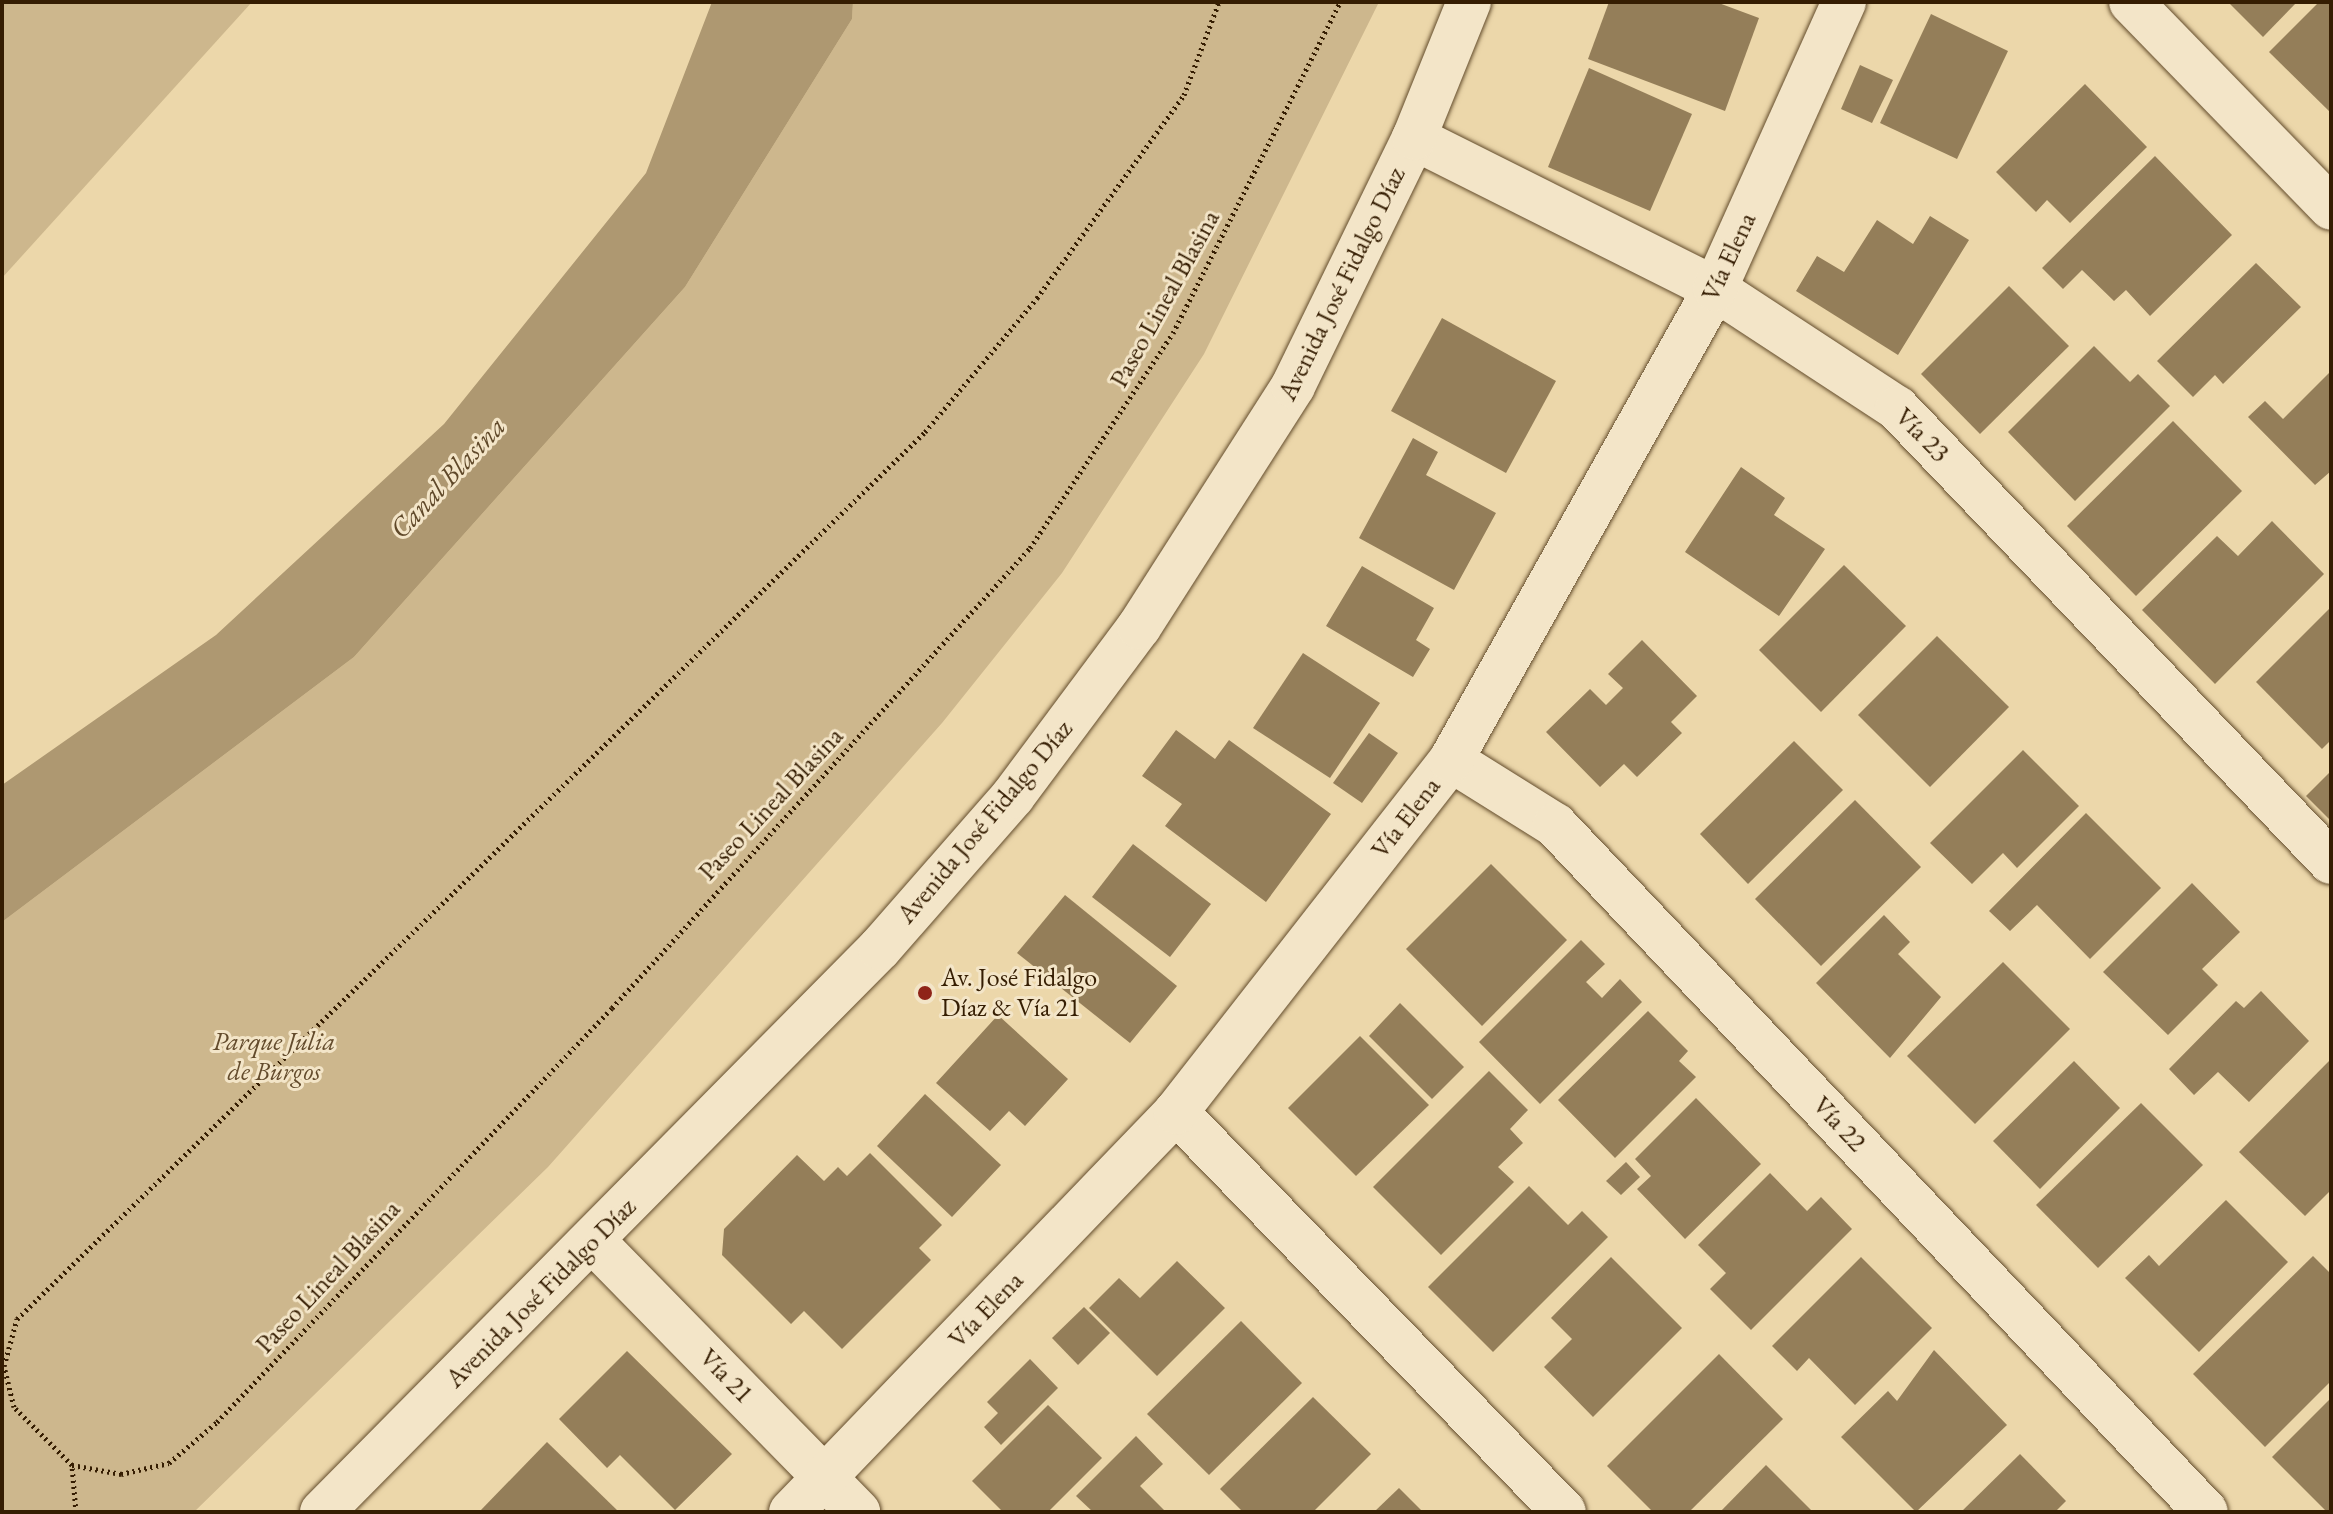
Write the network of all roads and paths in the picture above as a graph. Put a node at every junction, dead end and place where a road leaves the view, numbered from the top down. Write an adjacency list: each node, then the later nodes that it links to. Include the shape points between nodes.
1 (1219, 2): 13 (path, via 1184,95 1037,298 925,432 17,1319 4,1366 14,1407)
2 (1340, 2): 13 (path, Paseo Lineal Blasina, via 1173,333 1101,450 1010,572 612,1008 217,1422 169,1463 121,1474)
3 (1469, 2): 6 (street, Avenida José Fidalgo Díaz)
4 (1844, 2): 8 (street, Vía Elena)
5 (2131, 2): 7 (street)
6 (1414, 138): 8 (street, Vía 23); 12 (street, Avenida José Fidalgo Díaz, via 1293,386 1121,651 1013,796 880,948)
7 (2331, 208)
8 (1715, 289): 9 (street, Vía Elena); 10 (street, Vía 23, via 1897,408)
9 (1451, 760): 11 (street, Vía Elena); 20 (street, Vía 22, via 1555,825)
10 (2331, 862)
11 (1176, 1112): 14 (street, Vía Elena); 19 (street)
12 (593, 1241): 14 (street, Vía 21); 16 (street, Avenida José Fidalgo Díaz)
13 (72, 1465): 15 (path)
14 (825, 1478): 17 (street, Vía Elena); 18 (street, Vía 21)
15 (76, 1512)
16 (322, 1512)
17 (791, 1512)
18 (858, 1512)
19 (1564, 1512)
20 (2206, 1512)

